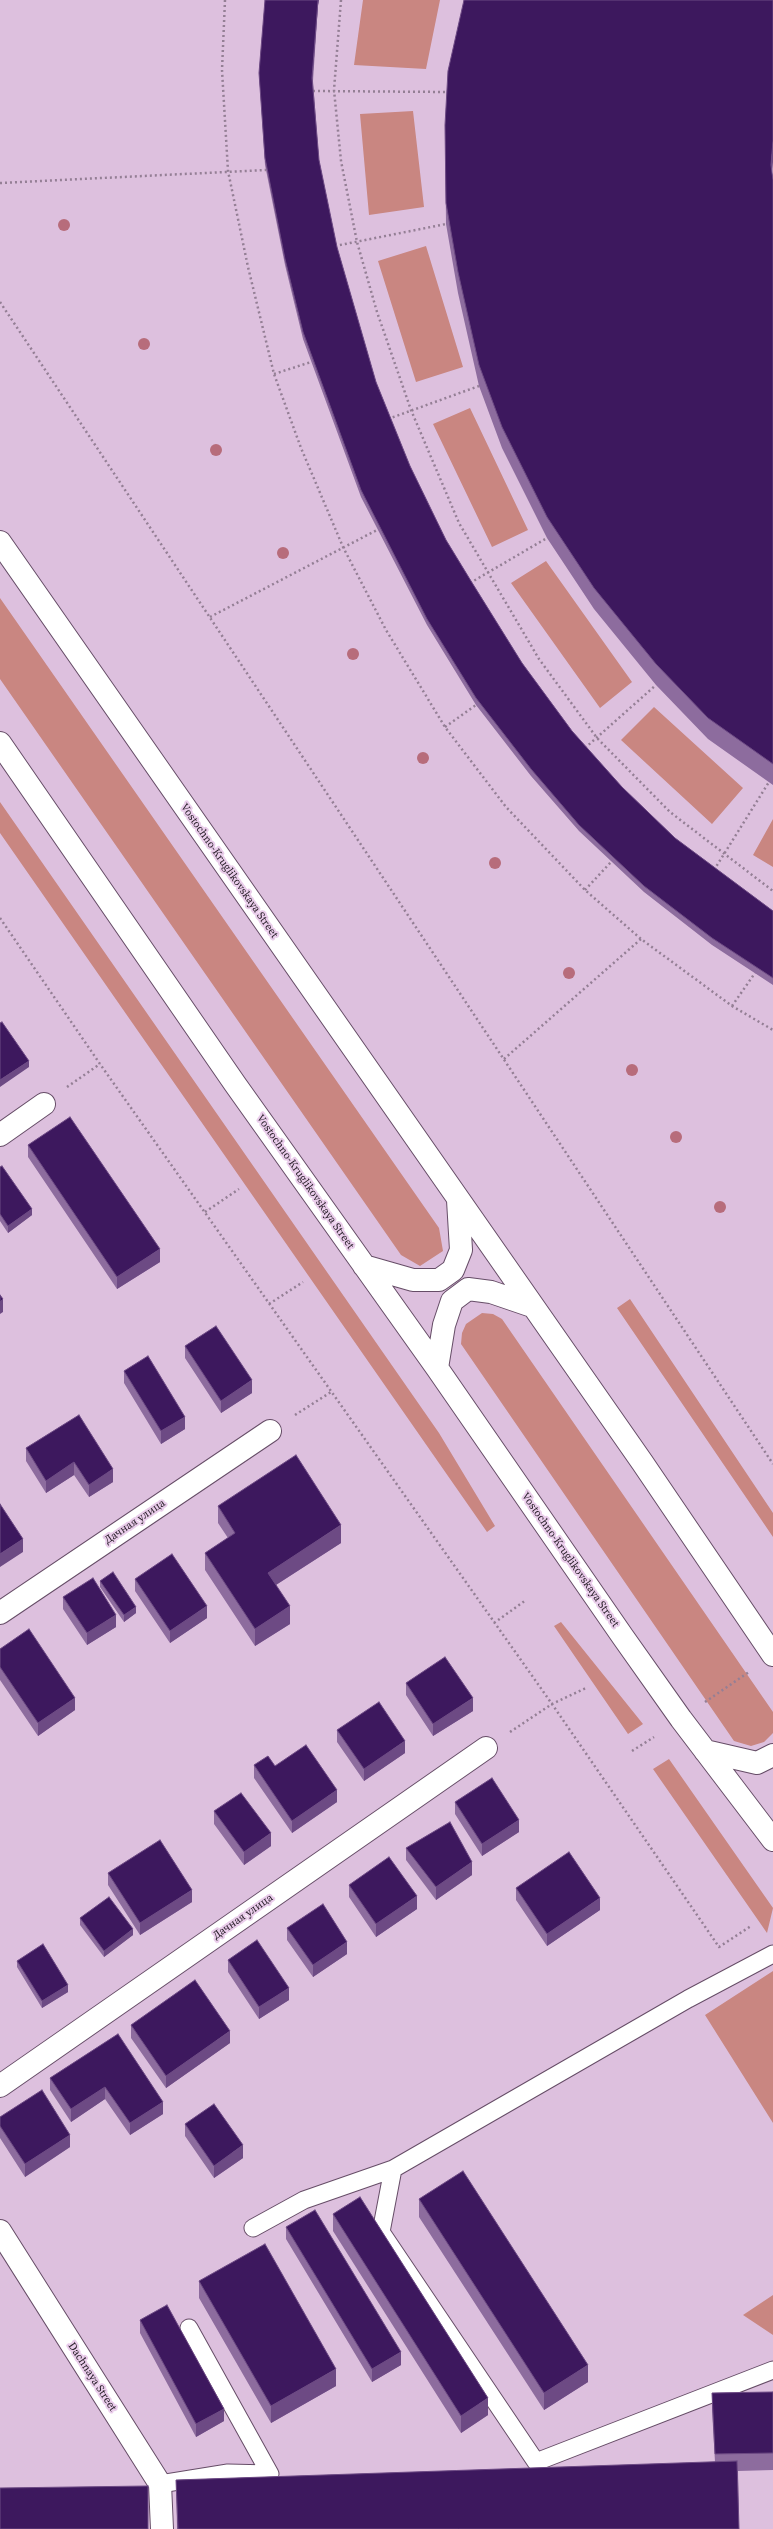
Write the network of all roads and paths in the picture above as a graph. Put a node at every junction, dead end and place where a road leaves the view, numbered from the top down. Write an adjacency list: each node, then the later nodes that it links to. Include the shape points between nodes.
1 (225, 0): 7 (path, via 222,70)
2 (341, 0): 3 (path)
3 (334, 90): 4 (path); 5 (path); 10 (path, via 341,161)
4 (313, 91)
5 (448, 92)
6 (266, 170): 7 (path)
7 (228, 171): 8 (path); 14 (path)
8 (0, 183)
9 (446, 224): 10 (path)
10 (357, 242): 11 (path); 16 (path, via 377,312)
11 (335, 246)
12 (0, 302): 24 (path)
13 (311, 362): 14 (path)
14 (274, 374): 21 (path, via 301,448)
15 (479, 386): 16 (path)
16 (411, 410): 17 (path); 22 (path, via 459,522)
17 (388, 419)
18 (377, 530): 21 (path)
19 (547, 538): 22 (path)
20 (0, 542): 47 (main road, Vostochno-Kruglikovskaya Street)
21 (344, 547): 24 (path); 27 (path, via 386,630)
22 (488, 573): 23 (path); 28 (path, via 539,659)
23 (469, 583)
24 (210, 617): 42 (path)
25 (656, 685): 28 (path)
26 (476, 705): 27 (path)
27 (445, 727): 35 (path, via 506,807)
28 (597, 738): 30 (path); 32 (path, via 670,812)
29 (0, 743): 49 (main road, Vostochno-Kruglikovskaya Street)
30 (583, 750)
31 (768, 782): 32 (path)
32 (724, 854): 34 (path); 36 (path)
33 (611, 862): 35 (path)
34 (713, 872)
35 (585, 890): 38 (path)
36 (773, 891)
37 (0, 918): 43 (path)
38 (641, 939): 40 (path); 42 (path)
39 (756, 973): 40 (path)
40 (732, 1006): 41 (path)
41 (773, 1030)
42 (504, 1058): 56 (path)
43 (100, 1064): 44 (path); 48 (path)
44 (44, 1104): 45 (main road)
45 (0, 1135)
46 (239, 1189): 48 (path)
47 (458, 1200): 49 (main road, via 461,1250 453,1270 449,1273 439,1280 413,1280); 52 (main road, Vostochno-Kruglikovskaya Street)
48 (204, 1212): 51 (path)
49 (364, 1266): 53 (main road, Vostochno-Kruglikovskaya Street)
50 (303, 1282): 51 (path)
51 (269, 1304): 54 (path)
52 (532, 1306): 53 (main road, via 491,1292 468,1289 452,1301 444,1325); 60 (main road, Vostochno-Kruglikovskaya Street)
53 (437, 1368): 68 (main road, Vostochno-Kruglikovskaya Street)
54 (331, 1392): 55 (path); 59 (path)
55 (270, 1431): 58 (main road, Дачная улица)
56 (773, 1464)
57 (526, 1600): 59 (path)
58 (0, 1613)
59 (494, 1623): 64 (path)
60 (773, 1655)
61 (749, 1672): 63 (path)
62 (586, 1688): 64 (path)
63 (705, 1702)
64 (552, 1704): 66 (path); 71 (path, via 719,1947)
65 (654, 1737): 67 (path)
66 (486, 1748): 73 (main road, Дачная улица)
67 (632, 1751)
68 (705, 1751): 69 (main road, via 757,1763); 70 (main road, Vostochno-Kruglikovskaya Street)
69 (773, 1755)
70 (773, 1840)
71 (751, 1926)
72 (773, 1954): 74 (lane, via 681,2003)
73 (0, 2086)
74 (393, 2169): 75 (lane, via 304,2200); 78 (lane, via 381,2232 536,2462)
75 (253, 2228)
76 (0, 2231): 79 (main road, Dachnaya Street)
77 (189, 2328): 79 (lane, via 270,2474 228,2473)
78 (773, 2370)
79 (160, 2484): 80 (main road, Dachnaya Street)
80 (162, 2529)

